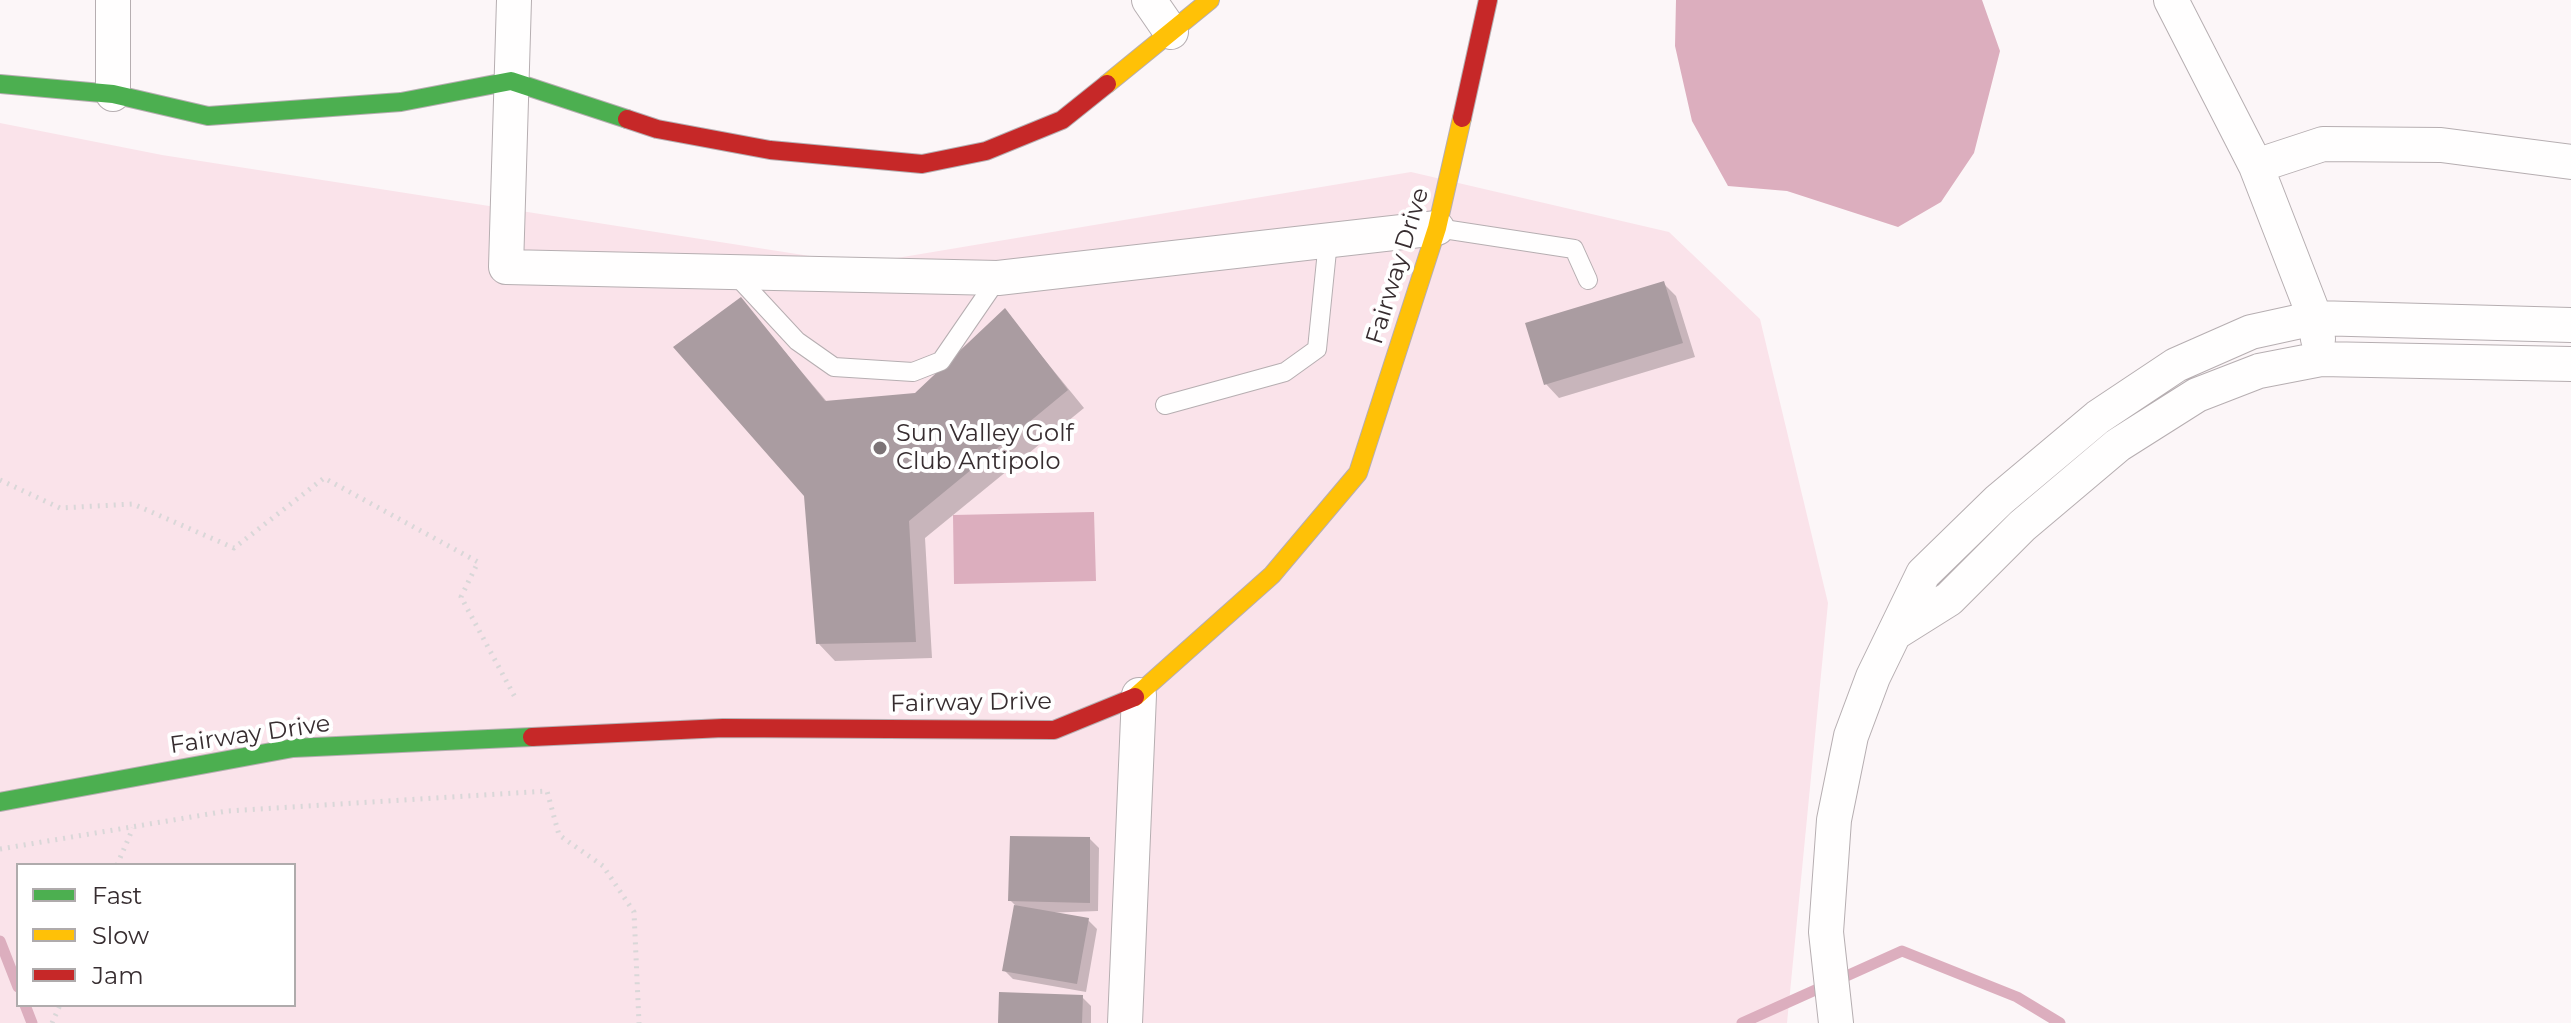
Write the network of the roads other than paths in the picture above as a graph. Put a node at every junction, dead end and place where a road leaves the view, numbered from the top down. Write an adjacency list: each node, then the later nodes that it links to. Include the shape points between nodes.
1 (113, 0): 10 (street)
2 (514, 0): 8 (street)
3 (1149, 0): 7 (street)
4 (1210, 0): 7 (street)
5 (1488, 0): 13 (street, Fairway Drive)
6 (2171, 0): 12 (street)
7 (1171, 32): 8 (street, via 1062,120 986,151 922,164 770,150 657,129)
8 (511, 81): 10 (street, via 401,102 208,116); 15 (street, via 506,267)
9 (0, 84): 10 (street)
10 (113, 94)
11 (2571, 162): 12 (street, via 2441,145 2323,144)
12 (2256, 166): 18 (street)
13 (1437, 228): 14 (street); 17 (lane, via 1574,249); 24 (street, Fairway Drive, via 1358,473 1272,575)
14 (1328, 241): 16 (street); 22 (lane, via 1317,349 1285,372)
15 (733, 272): 16 (street); 16 (lane, via 797,341 834,367 913,372 941,361)
16 (998, 278)
17 (1588, 280)
18 (2315, 318): 19 (street); 20 (street); 23 (street, via 2251,332 2176,365 2098,417 1999,500 1923,574)
19 (2571, 325)
20 (2321, 359): 21 (street); 23 (street, via 2259,371 2197,395 2118,445 2022,526 1949,599)
21 (2571, 364)
22 (1165, 405)
23 (1898, 631): 26 (street, via 1873,677 1851,736 1834,820 1826,932)
24 (1139, 695): 25 (street, Fairway Drive, via 1054,730 723,728 293,748); 27 (street)
25 (0, 802)
26 (1834, 1013)
27 (1125, 1023)

